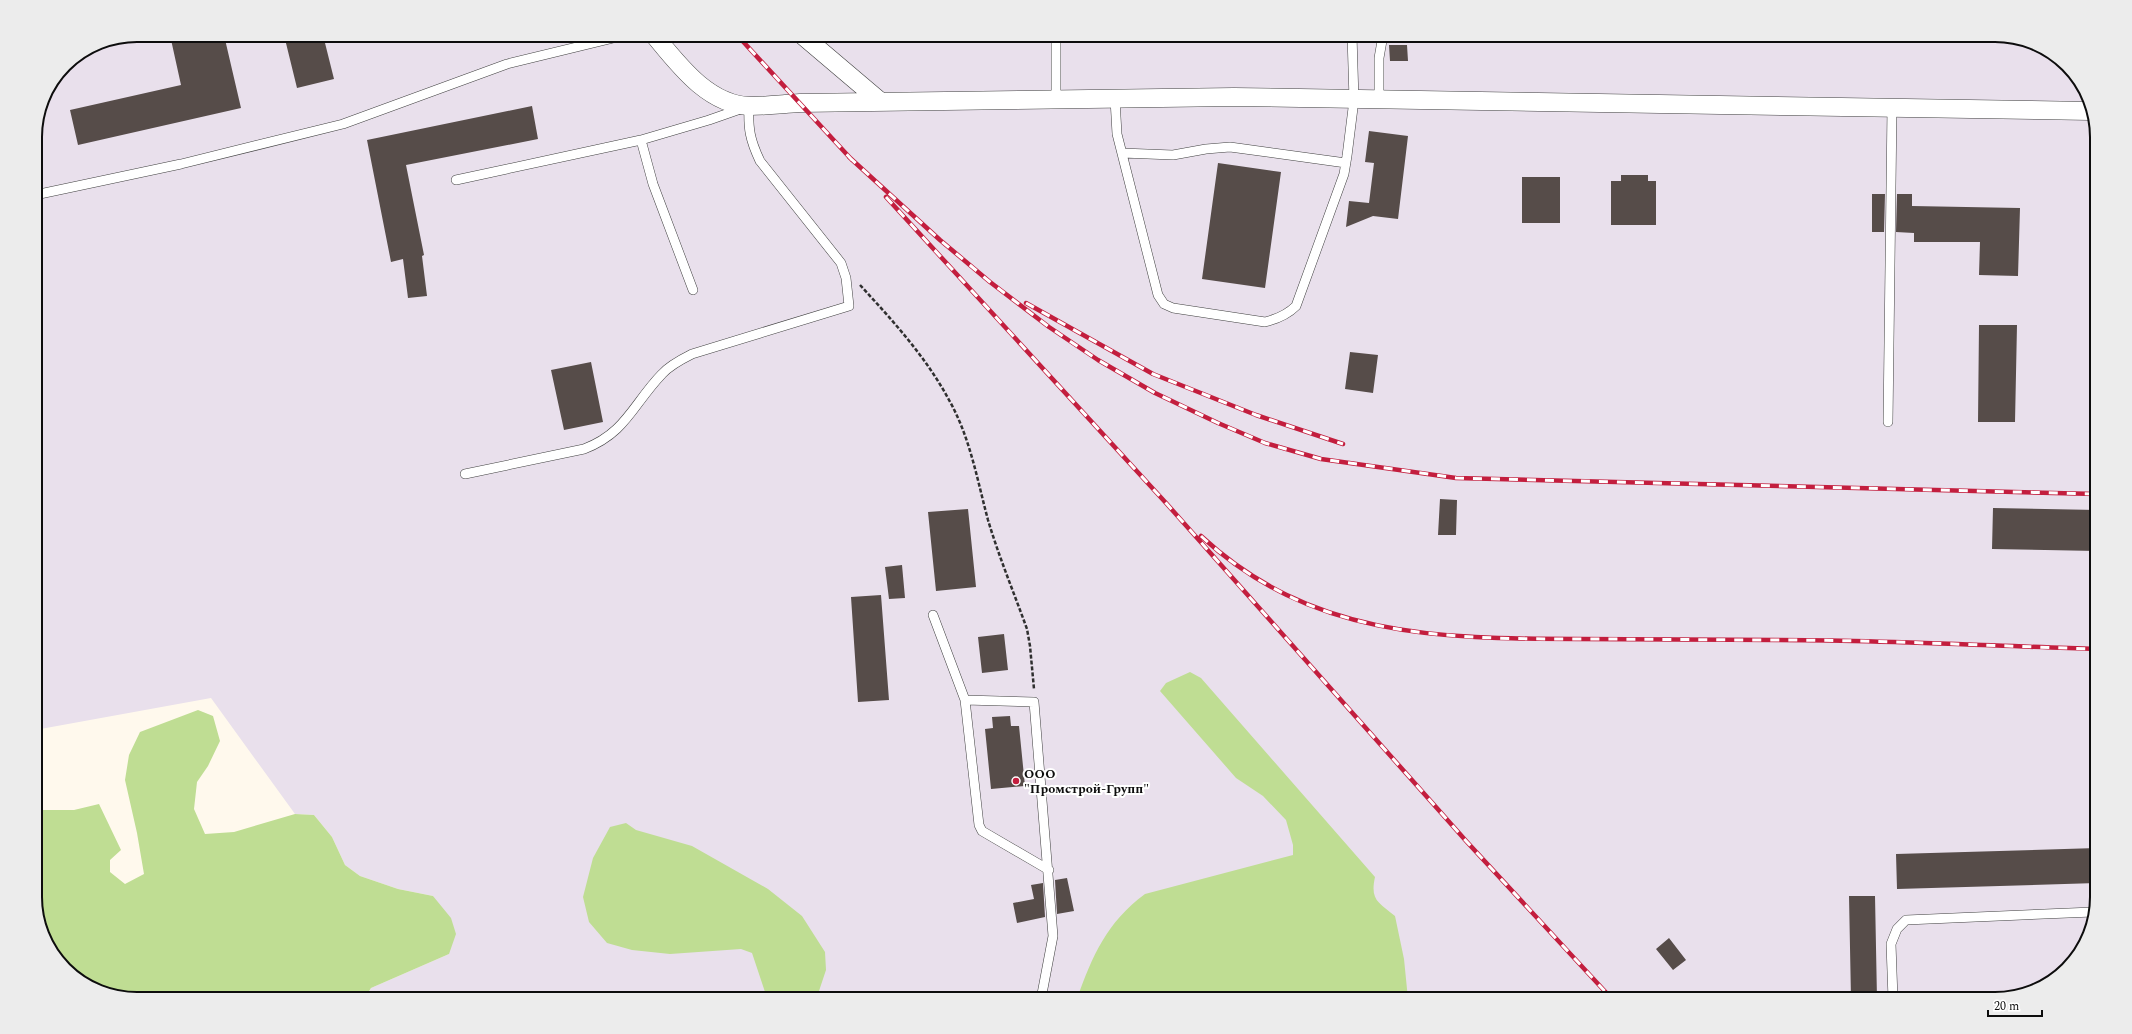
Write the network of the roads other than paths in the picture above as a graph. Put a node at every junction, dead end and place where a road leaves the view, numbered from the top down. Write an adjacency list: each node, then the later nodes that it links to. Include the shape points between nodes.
1 (597, 42): 19 (lane, via 507,64 343,124 181,164)
2 (660, 42): 12 (street, via 699,83 728,102)
3 (810, 42): 11 (street)
4 (1056, 42): 8 (lane)
5 (1352, 42): 9 (lane)
6 (1382, 42): 10 (lane)
7 (1115, 99): 8 (street); 9 (street, via 1234,97); 16 (lane, via 1116,124)
8 (1056, 100): 11 (street)
9 (1354, 100): 10 (street); 17 (lane)
10 (1378, 100): 13 (street)
11 (882, 102): 12 (street)
12 (749, 106): 15 (lane); 22 (lane, via 748,127 751,142 760,161 842,263 850,306 687,356 662,373 615,432 601,443 584,449)
13 (1892, 108): 14 (street); 21 (lane)
14 (2086, 112)
15 (641, 140): 18 (lane); 20 (lane, via 653,184)
16 (1122, 153): 17 (lane, via 1173,155 1230,147); 17 (lane, via 1161,300 1173,308 1264,322 1283,316 1296,306)
17 (1346, 163)
18 (456, 180)
19 (42, 194)
20 (693, 290)
21 (1888, 422)
22 (465, 474)
23 (933, 615): 24 (lane)
24 (965, 700): 25 (lane, via 979,825 982,831); 25 (lane, via 1034,702)
25 (1049, 870): 27 (lane, via 1053,936)
26 (2089, 912): 28 (lane, via 1906,920 1897,929 1891,944)
27 (1042, 992)
28 (1893, 992)

